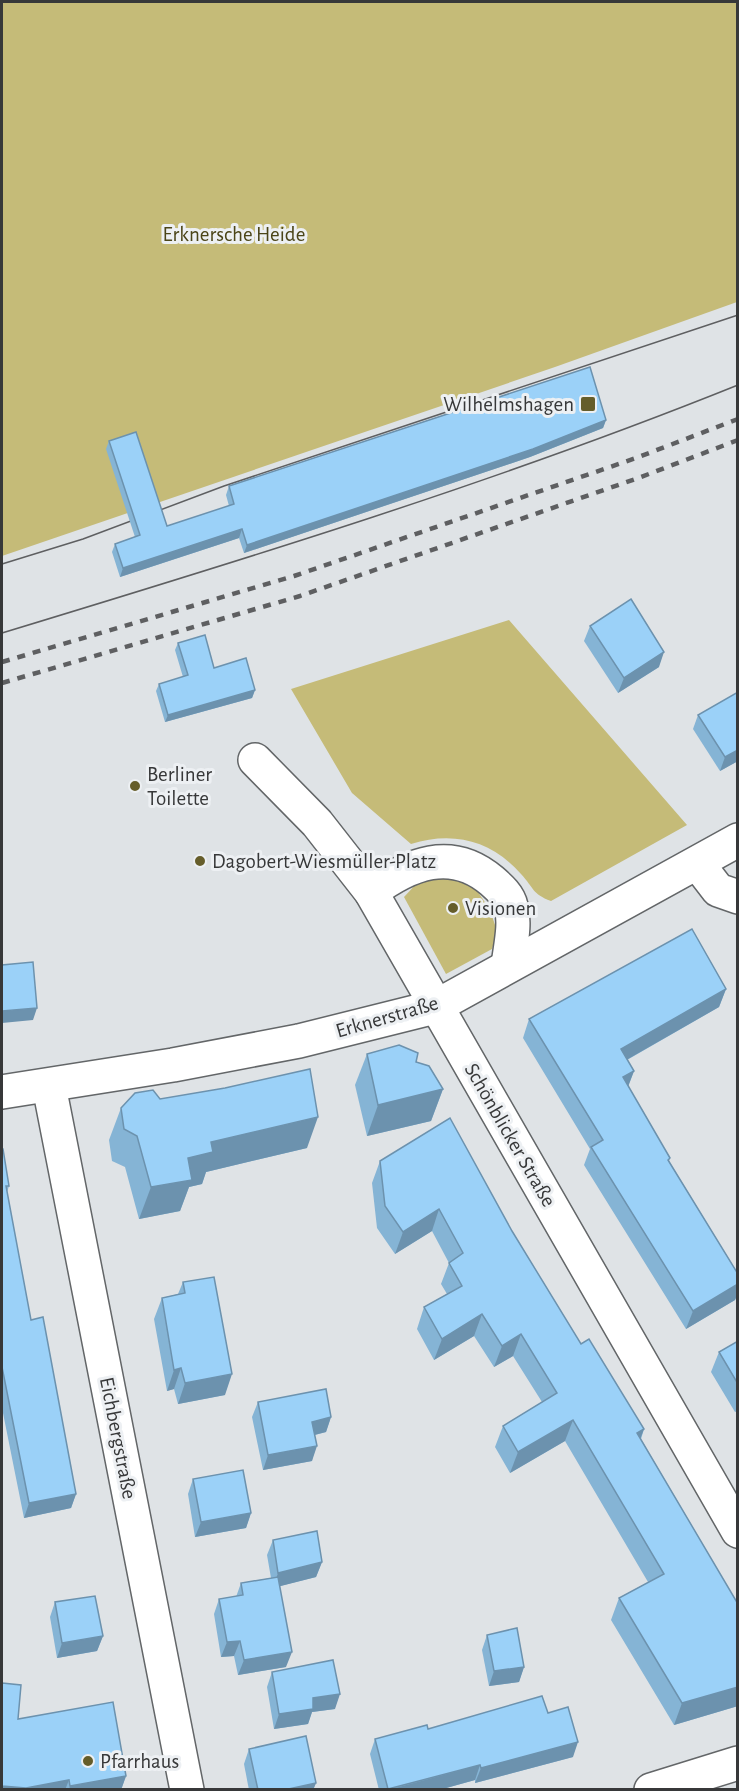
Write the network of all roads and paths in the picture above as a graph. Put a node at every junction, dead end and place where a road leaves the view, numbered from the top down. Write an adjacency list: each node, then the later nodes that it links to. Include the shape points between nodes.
1 (255, 760): 4 (street, Schönblicker Straße, via 317,823)
2 (738, 840): 3 (street, Erknerstraße)
3 (698, 864): 5 (street, via 718,890); 6 (street, Erknerstraße)
4 (371, 892): 6 (street, via 410,867 434,861 483,873 503,891 511,905 513,929); 7 (street, Schönblicker Straße)
5 (738, 897)
6 (508, 966): 7 (street, Erknerstraße)
7 (435, 1007): 8 (street, Erknerstraße, via 299,1041); 10 (street, Schönblicker Straße)
8 (49, 1086): 9 (street, Erknerstraße); 12 (street, Eichbergstraße)
9 (2, 1092)
10 (738, 1531)
11 (738, 1763): 13 (street)
12 (187, 1790)
13 (651, 1790)

